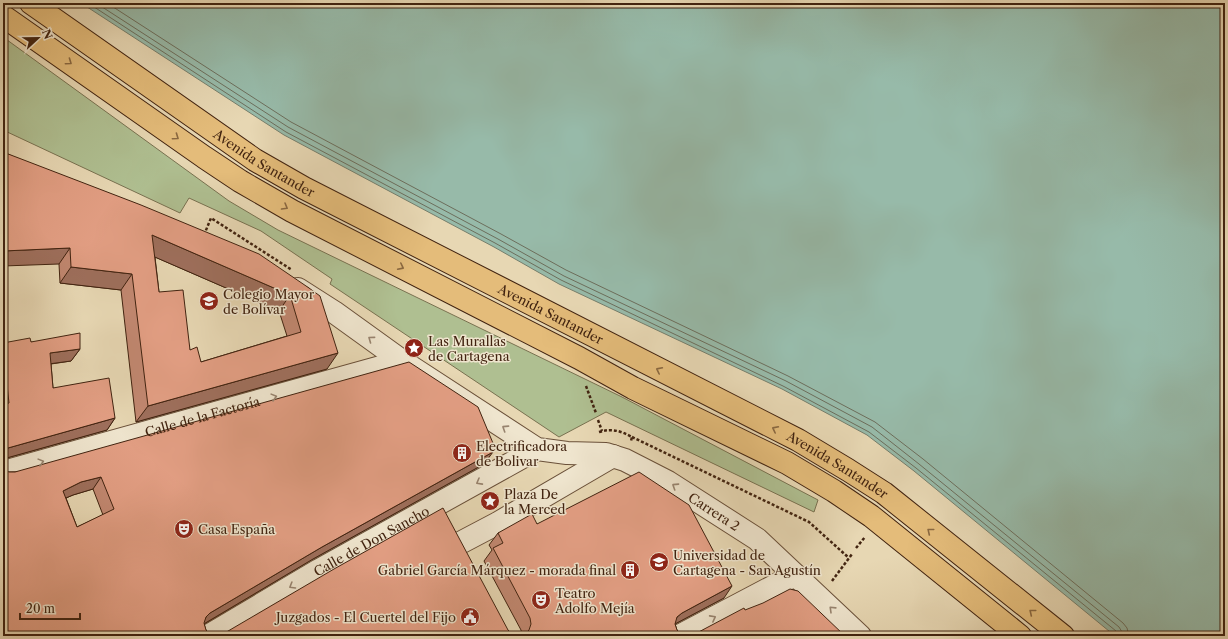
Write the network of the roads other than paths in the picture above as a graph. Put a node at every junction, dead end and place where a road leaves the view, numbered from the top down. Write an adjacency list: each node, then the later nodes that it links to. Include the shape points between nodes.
1 (31, 3): 16 (main road, Avenida Santander, one-way to 1, via 884,493 848,470 798,440 304,188 255,160)
2 (3, 16): 15 (main road, Avenida Santander, one-way to 15, via 240,181 292,211 572,354 633,388 787,463 834,491 871,516)
3 (280, 277): 4 (street, one-way to 3, via 334,312)
4 (402, 362): 5 (street, one-way to 4); 7 (street, Calle de la Factoría, one-way to 4)
5 (537, 449): 6 (street, Carrera 2); 8 (street, Calle de Don Sancho, one-way to 8)
6 (614, 456): 9 (street); 11 (street, Carrera 2, one-way to 6, via 757,539 668,482)
7 (3, 472)
8 (439, 503): 9 (street); 12 (street, Calle de Don Sancho, one-way to 12)
9 (460, 543): 10 (street)
10 (471, 563)
11 (795, 575): 13 (street, one-way to 11); 14 (street, Carrera 2, one-way to 11)
12 (208, 636)
13 (679, 636)
14 (860, 636)
15 (1020, 636)
16 (1062, 636)

